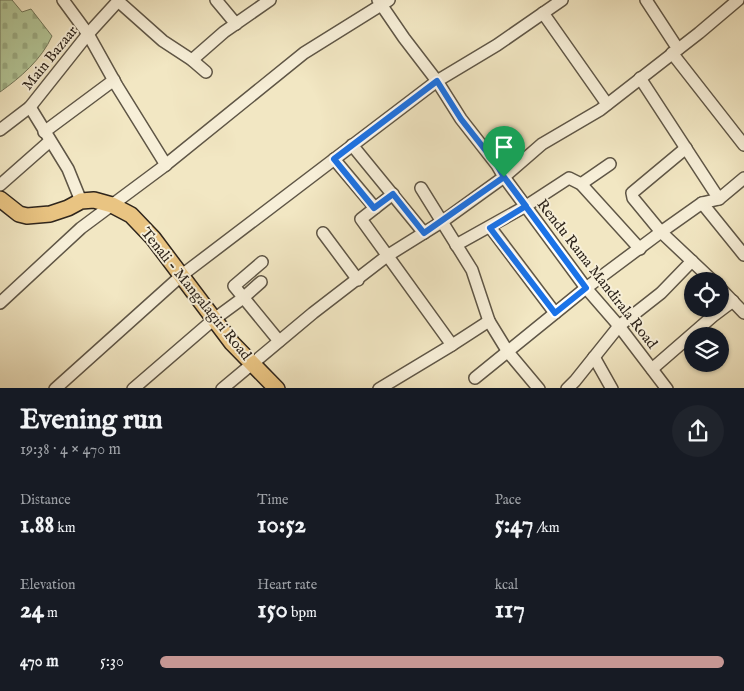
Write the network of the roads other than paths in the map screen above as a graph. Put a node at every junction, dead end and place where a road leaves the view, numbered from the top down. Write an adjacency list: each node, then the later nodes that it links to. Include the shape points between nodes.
1 (62, 0): 12 (street)
2 (119, 0): 12 (street, Main Bazaar); 14 (street, via 163,42)
3 (216, 0): 11 (street)
4 (270, 0): 11 (street)
5 (561, 0): 10 (street)
6 (646, 0): 13 (street)
7 (737, 0): 9 (street); 13 (street)
8 (383, 2): 18 (street, Rendu Rama Mandirala Road, via 404,38); 28 (street, via 304,53)
9 (744, 9)
10 (543, 13): 18 (street); 19 (street)
11 (236, 24): 14 (street)
12 (88, 34): 17 (street); 20 (street, Main Bazaar)
13 (675, 51): 16 (street); 24 (street)
14 (192, 60): 15 (street)
15 (206, 72)
16 (640, 78): 19 (street); 25 (street)
17 (114, 80): 22 (street); 28 (street)
18 (437, 81): 23 (street); 29 (street, Rendu Rama Mandirala Road)
19 (607, 104): 29 (street, via 542,144)
20 (30, 107): 21 (street, Main Bazaar); 22 (street)
21 (0, 130)
22 (47, 137): 32 (street); 37 (street, via 68,169)
23 (352, 145): 26 (street); 34 (street)
24 (744, 145)
25 (686, 148): 36 (street); 44 (street, via 632,192 633,198)
26 (334, 159): 41 (street); 54 (street)
27 (610, 164): 31 (street)
28 (166, 165): 39 (street)
29 (504, 177): 40 (street, Rendu Rama Mandirala Road); 42 (street)
30 (744, 178): 36 (street)
31 (581, 184): 40 (street, via 569,178); 48 (street)
32 (0, 185)
33 (421, 188): 42 (street)
34 (393, 194): 41 (street); 46 (street)
35 (0, 199): 37 (main road, Tenali - Mangalagiri Road, via 19,214 28,216 50,214)
36 (719, 199): 38 (street)
37 (81, 201): 39 (main road, Tenali - Mangalagiri Road, via 94,200)
38 (702, 203): 44 (street); 49 (street)
39 (112, 205): 54 (main road, Tenali - Mangalagiri Road, via 131,215); 61 (street, via 57,249)
40 (526, 206): 43 (street); 57 (street, Rendu Rama Mandirala Road)
41 (374, 208): 50 (street, via 360,219)
42 (443, 221): 46 (street); 47 (street)
43 (490, 228): 47 (street); 63 (street)
44 (661, 232): 48 (street); 51 (street)
45 (323, 233): 55 (street)
46 (424, 233): 50 (street)
47 (456, 245): 66 (street, via 472,270)
48 (640, 249): 57 (street)
49 (744, 255)
50 (387, 256): 55 (street); 69 (street)
51 (692, 261): 53 (street); 67 (street, via 661,293)
52 (262, 262): 59 (street, via 234,286)
53 (704, 272)
54 (182, 275): 65 (main road, Tenali - Mangalagiri Road); 75 (street)
55 (358, 280): 68 (street)
56 (261, 282): 59 (street)
57 (586, 288): 63 (street); 67 (street, Rendu Rama Mandirala Road)
58 (729, 297): 60 (street)
59 (243, 298): 65 (street); 68 (street)
60 (733, 301): 62 (street); 64 (street); 73 (street)
61 (0, 303)
62 (744, 308)
63 (555, 313): 70 (street)
64 (744, 313)
65 (213, 320): 72 (main road, Tenali - Mangalagiri Road); 76 (street)
66 (489, 321): 69 (street); 70 (street)
67 (619, 326): 71 (street); 73 (street, Rendu Rama Mandirala Road)
68 (279, 341): 72 (street)
69 (452, 345): 79 (street)
70 (508, 352): 74 (street); 80 (street)
71 (594, 357): 81 (street); 82 (street)
72 (251, 364): 77 (street); 78 (main road, Tenali - Mangalagiri Road)
73 (652, 369): 83 (street, Rendu Rama Mandirala Road)
74 (475, 378)
75 (55, 388)
76 (133, 388)
77 (222, 388)
78 (277, 388)
79 (379, 388)
80 (539, 388)
81 (567, 388)
82 (612, 388)
83 (667, 388)

